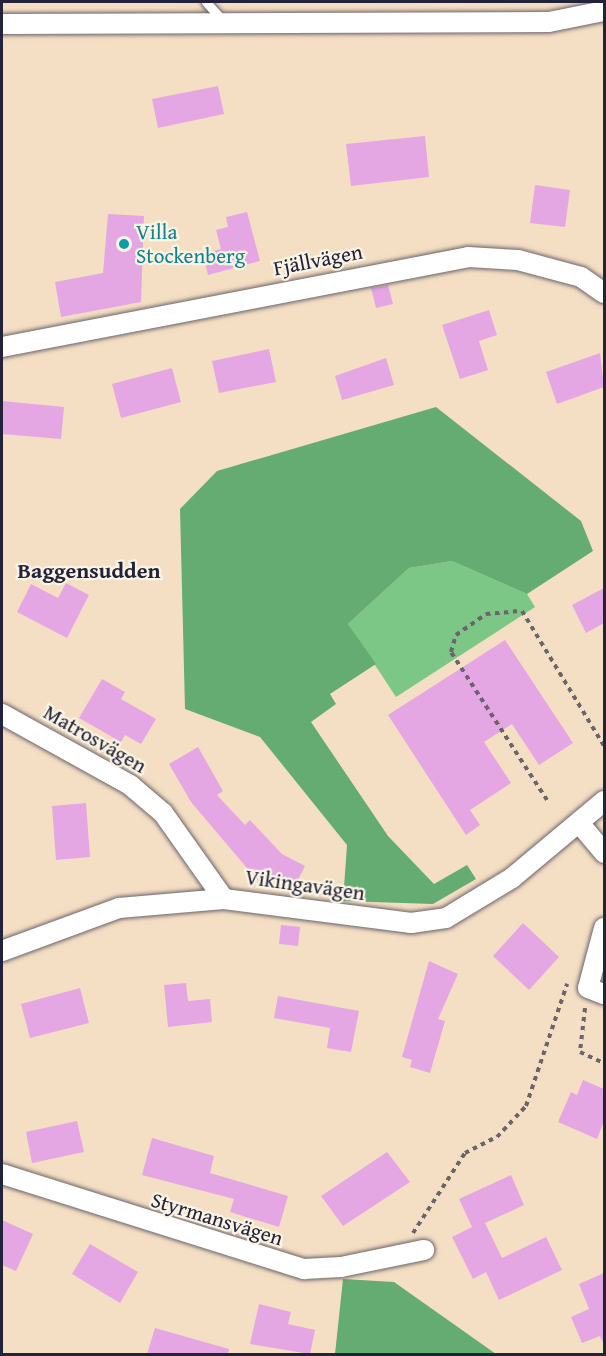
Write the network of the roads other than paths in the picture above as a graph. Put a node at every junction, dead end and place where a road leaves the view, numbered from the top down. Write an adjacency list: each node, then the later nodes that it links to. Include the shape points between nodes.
1 (206, 2): 4 (lane)
2 (604, 11): 4 (street, via 549,22)
3 (2, 24): 4 (street)
4 (227, 26)
5 (604, 293): 6 (street, Fjällvägen, via 581,277 518,260 468,256)
6 (2, 347)
7 (2, 714): 11 (street, Matrosvägen, via 130,784 163,813)
8 (604, 801): 9 (street, Vikingavägen)
9 (580, 824): 10 (street); 11 (street, Vikingavägen, via 477,903 446,918 411,924)
10 (604, 853)
11 (224, 899): 13 (street, Vikingavägen, via 119,908)
12 (604, 928): 14 (street)
13 (2, 951)
14 (596, 991)
15 (2, 1174): 16 (street, Styrmansvägen, via 304,1269 341,1267)
16 (424, 1250)

